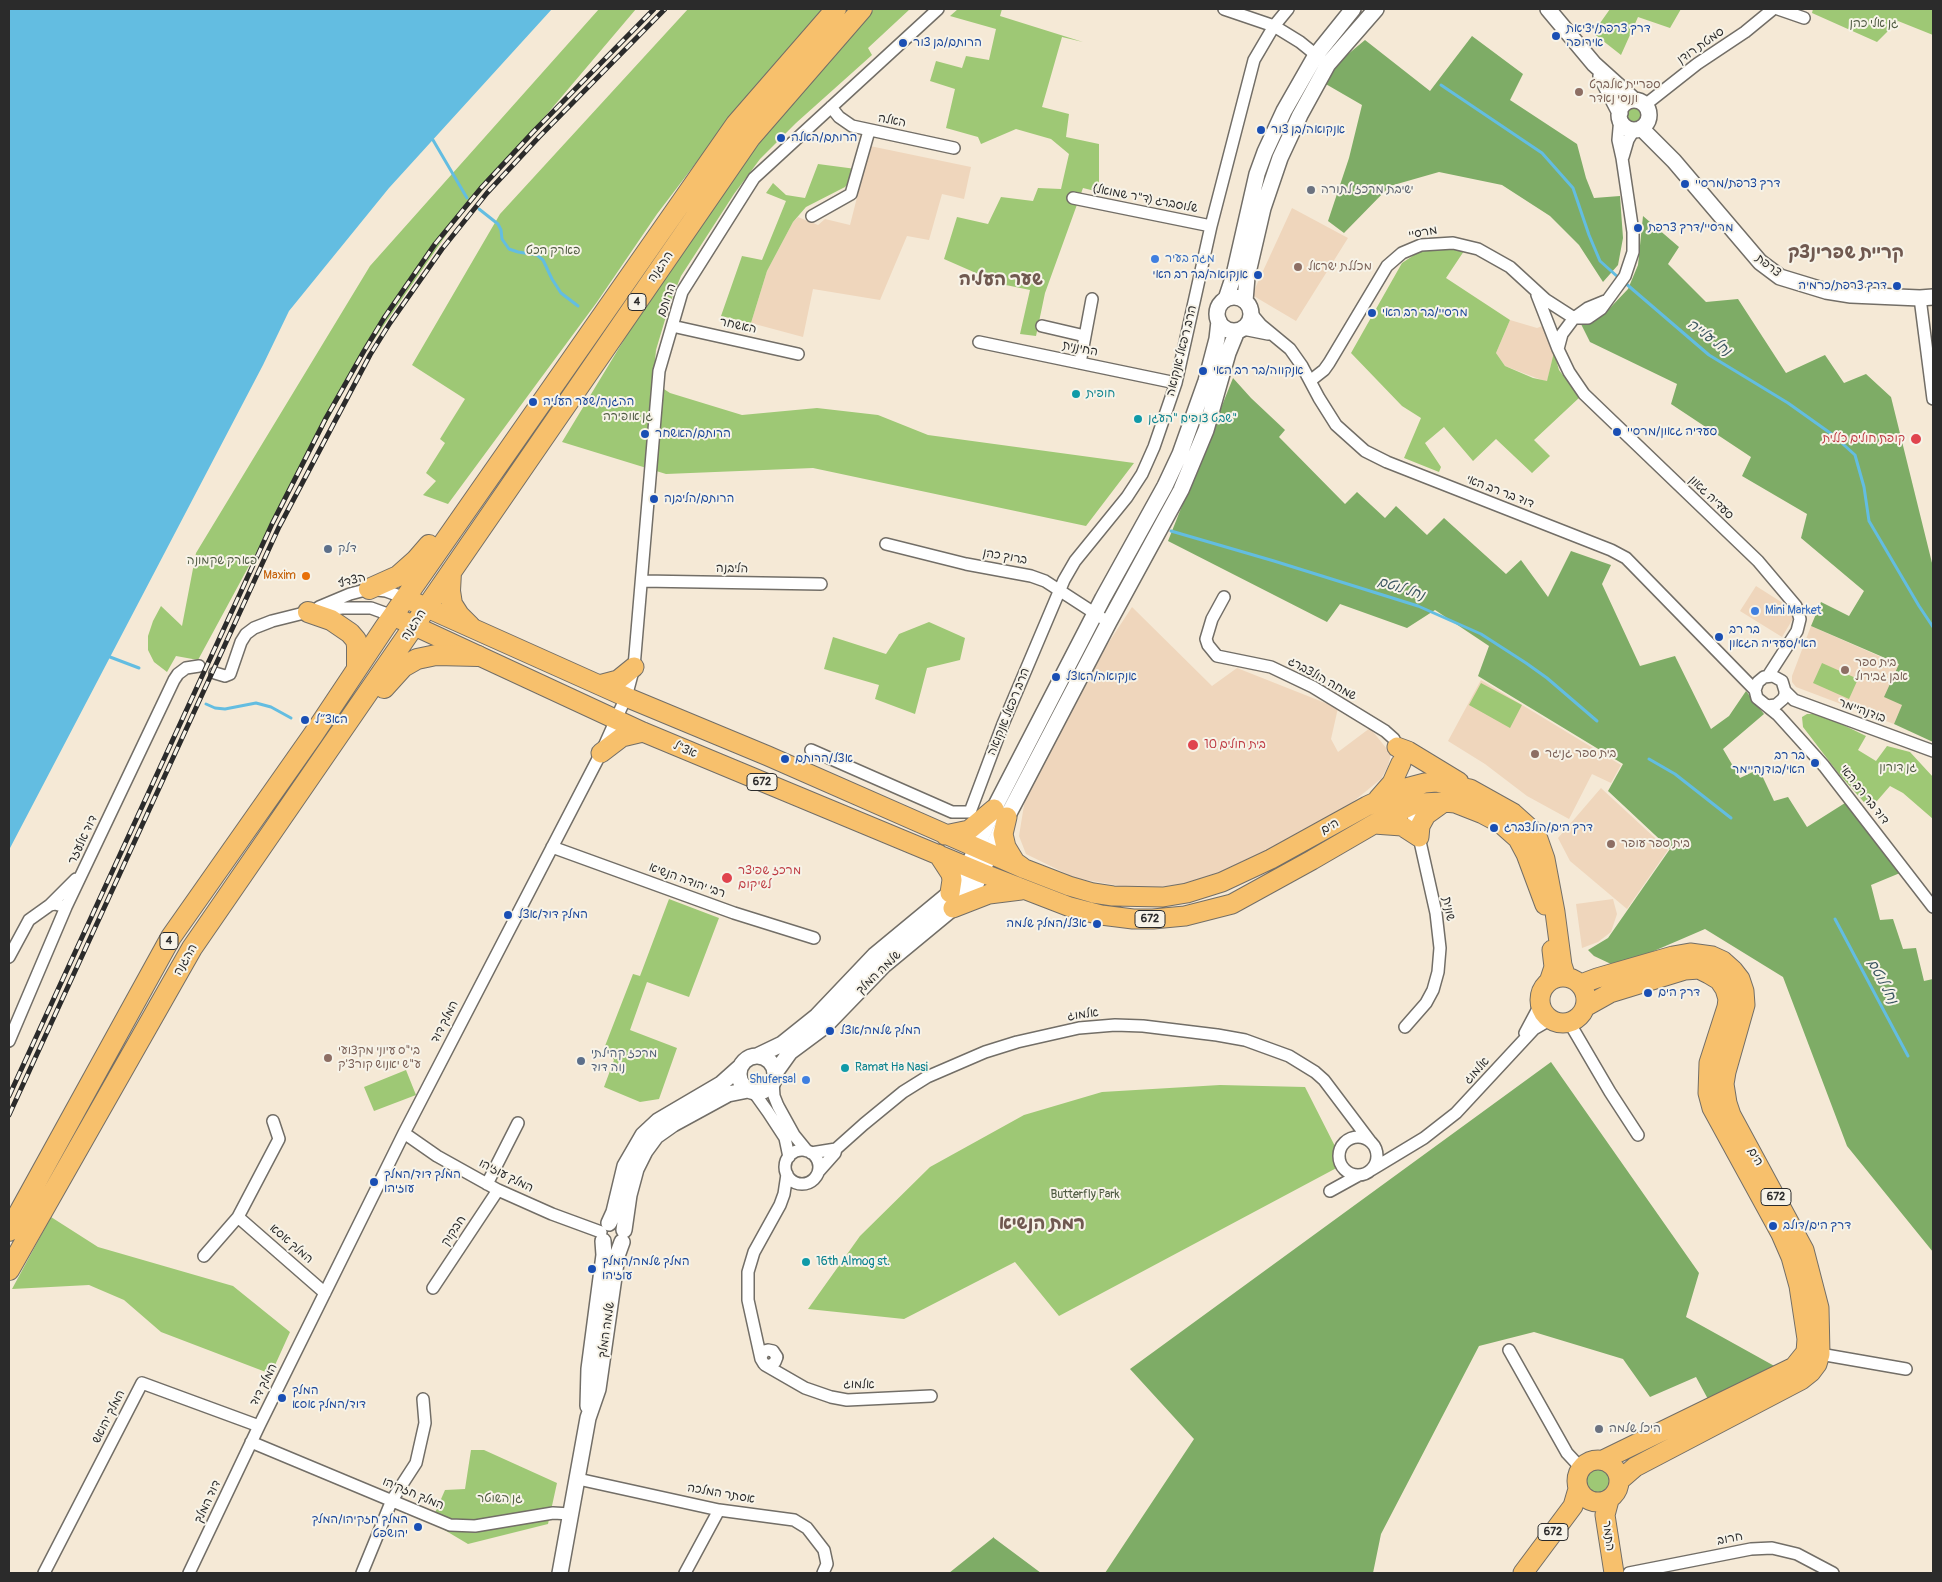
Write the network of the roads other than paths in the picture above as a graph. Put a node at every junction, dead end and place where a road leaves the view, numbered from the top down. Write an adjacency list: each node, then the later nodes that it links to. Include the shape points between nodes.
1 (836, 9): 45 (highway, ההגנה / 4, via 736,124)
2 (862, 9): 47 (highway, ההגנה / 4, via 750,138)
3 (938, 9): 16 (street, הרותם)
4 (1224, 9): 12 (street)
5 (1288, 9): 12 (street, הרב רפאל אנקואה)
6 (1353, 9): 13 (street)
7 (1376, 9): 13 (street)
8 (1548, 9): 14 (street, צרפת)
9 (1773, 9): 15 (street, סמטת רודן)
10 (1778, 9): 11 (street)
11 (1804, 18)
12 (1274, 26): 13 (street); 25 (street, הרב רפאל אנקואה, via 1254,60)
13 (1322, 59): 29 (street, via 1284,111 1265,152); 30 (street, via 1263,208 1247,277)
14 (1594, 64): 15 (street, צרפת); 17 (street, צרפת)
15 (1642, 106): 17 (street, via 1626,103); 18 (street, via 1647,122); 22 (street, צרפת)
16 (831, 107): 19 (street, האלה, via 852,126); 33 (street, הרותם, via 754,178 682,292)
17 (1620, 115): 18 (street, via 1624,126); 21 (street, via 1618,140)
18 (1638, 129): 21 (street, via 1628,140); 22 (street, צרפת)
19 (869, 131): 20 (street, האלה); 24 (street, via 851,194)
20 (954, 148)
21 (1622, 158): 31 (street, via 1633,252 1625,276 1607,301)
22 (1674, 161): 27 (street, צרפת, via 1760,262 1780,277 1851,295)
23 (1073, 198): 25 (street, שלוסברג (ד"ר שמואל))
24 (812, 216)
25 (1211, 226): 43 (street, הרב רפאל אנקואה)
26 (1535, 291): 31 (street, מרסיי); 39 (street, מרסיי); 42 (street, מרסיי, via 1510,267 1467,245 1443,242 1410,248 1394,258 1380,274 1329,363)
27 (1927, 298): 44 (street)
28 (1092, 299): 36 (street)
29 (1226, 299): 30 (street, via 1235,297); 32 (street, via 1217,310)
30 (1248, 307): 35 (street, via 1250,320); 37 (street, דוד בר רב האי, via 1261,326)
31 (1574, 318): 39 (street, via 1562,334)
32 (1219, 322): 35 (street, via 1226,329); 56 (street, via 1206,381 1180,454)
33 (672, 326): 40 (street, האשחר); 48 (street, הרותם, via 659,371)
34 (1042, 326): 36 (street)
35 (1240, 330): 37 (street, דוד בר רב האי, via 1262,332); 58 (street, via 1230,348 1206,430 1181,490)
36 (1085, 336): 41 (street)
37 (1276, 338): 42 (street, דוד בר רב האי, via 1293,352)
38 (979, 342): 41 (street, החיננית)
39 (1558, 349): 67 (street, סעדיה גאון, via 1584,394 1758,561 1796,606 1800,618 1797,631)
40 (798, 354)
41 (1080, 363): 43 (street, החיננית)
42 (1310, 380): 62 (street, דוד בר רב האי, via 1336,425 1376,458 1626,558)
43 (1176, 383): 51 (street, הרב רפאל אנקואה, via 1142,474 1075,561)
44 (1933, 399)
45 (478, 492): 50 (highway, via 406,569); 53 (highway, ההגנה / 4)
46 (886, 544): 51 (street, ברוך כהן, via 1032,576)
47 (451, 572): 54 (highway, ההגנה / 4); 60 (highway, via 452,604)
48 (642, 581): 49 (street, הליבנה); 64 (street, הרותם)
49 (821, 584)
50 (369, 589): 53 (street, הצדף); 55 (street, הצדף)
51 (1059, 589): 56 (street, ברוך כהן); 75 (street, הרב רפאל אנקואה, via 970,812 952,812)
52 (1224, 597): 78 (street, שמחה הולצברג, via 1206,639 1217,656 1283,671 1313,687 1385,731 1394,739)
53 (405, 598): 54 (main road, אצ"ל / 672); 57 (highway, ההגנה / 4)
54 (427, 607): 59 (highway, ההגנה / 4); 60 (main road, אצ"ל / 672)
55 (308, 612): 57 (street, הצדף, via 371,608); 65 (highway, via 331,620 350,633 356,640); 66 (street, הצדף, via 254,628 241,642 230,674)
56 (1095, 613): 58 (street, ברוך כהן); 84 (street)
57 (393, 616): 59 (main road, אצ"ל / 672); 65 (highway, ההגנה / 4)
58 (1109, 622): 84 (street)
59 (414, 626): 61 (main road, אצ"ל / 672); 79 (highway, ההגנה / 4)
60 (470, 626): 68 (main road, אצ"ל / 672)
61 (478, 656): 73 (main road, אצ"ל / 672); 79 (highway, via 436,654 417,659 403,668)
62 (1727, 662): 67 (street, דוד בר רב האי, via 1754,675); 69 (street, דוד בר רב האי)
63 (199, 666): 91 (street, דוד אלעזר, via 186,668 174,680)
64 (634, 667): 68 (main road, via 618,680); 71 (street, הרותם)
65 (357, 668): 133 (highway, ההגנה / 4, via 171,937)
66 (216, 673)
67 (1766, 676): 69 (street, via 1758,682); 70 (street, via 1778,678)
68 (599, 685): 71 (main road, אצ"ל / 672)
69 (1755, 690): 72 (street, via 1757,698)
70 (1786, 690): 72 (street, via 1780,703); 76 (street, בודנהיימר, via 1794,700)
71 (626, 697): 73 (street, המלך דוד); 86 (main road, אצ"ל / 672)
72 (1767, 706): 98 (street, דוד בר רב האי, via 1824,766)
73 (616, 720): 74 (main road, אצ"ל / 672); 77 (street, המלך דוד)
74 (643, 732): 77 (main road, via 622,737); 90 (main road, אצ"ל / 672)
75 (811, 750)
76 (1933, 751)
77 (601, 753): 88 (street, המלך דוד)
78 (1399, 755): 80 (main road, via 1408,751); 81 (street, שמחה הולצברג); 83 (main road, via 1387,790)
79 (313, 774): 137 (highway, ההגנה / 4, via 192,948)
80 (1470, 789): 81 (main road, הים / 672, via 1425,783); 101 (main road, הים / 672, via 1513,813 1538,839 1545,859)
81 (1408, 797): 82 (main road, הים / 672, via 1419,803); 83 (main road, הים / 672); 85 (main road, הים / 672); 87 (street, שונית)
82 (1445, 802): 87 (main road, via 1426,815 1420,826); 101 (main road, הים / 672, via 1483,814 1510,831 1523,846 1546,911 1554,968)
83 (1367, 806): 92 (main road, הים / 672, via 1263,863 1222,882 1187,893 1114,896 1069,886)
84 (1000, 813): 86 (main road, via 969,830); 89 (street); 92 (main road, via 1006,847 1015,862)
85 (1374, 824): 87 (main road, via 1402,826); 94 (main road, הים / 672, via 1232,904 1185,916 1132,919 1101,915)
86 (945, 835): 89 (main road, אצ"ל / 672)
87 (1420, 837): 105 (street, שונית, via 1440,948 1433,990)
88 (552, 847): 99 (street, רבי יהודה הנשיא, via 734,913); 115 (street, המלך דוד)
89 (983, 851): 92 (main road, הים / 672); 93 (street)
90 (938, 854): 93 (main road, אצ"ל / 672); 95 (main road, via 952,874)
91 (85, 868): 96 (street); 97 (street, דוד אלעזר)
92 (1025, 869)
93 (975, 870): 94 (main road, הים / 672); 95 (street, שלמה המלך, via 972,889)
94 (1024, 889): 95 (main road)
95 (951, 900): 108 (street, שלמה המלך, via 875,955 806,1026 782,1044); 110 (street, שלמה המלך, via 825,1026 790,1052)
96 (50, 905): 97 (street); 100 (street, via 29,920)
97 (66, 906): 106 (street, דוד אלעזר)
98 (1933, 907)
99 (814, 938)
100 (9, 957)
101 (1565, 981): 102 (main road, via 1542,991); 103 (main road, via 1586,993); 143 (main road, הים / 672, via 1596,978 1690,953 1723,961 1740,980 1745,1005 1726,1072 1725,1094 1731,1115 1804,1250 1819,1308)
102 (1540, 1003): 104 (main road, via 1545,1014); 107 (street, אלמוג)
103 (1586, 1007): 104 (main road, via 1581,1015); 152 (main road, הים / 672, via 1610,993 1685,970 1699,969 1719,980 1728,999 1710,1064 1708,1093 1712,1108 1781,1234 1800,1286 1808,1339 1806,1352 1794,1367)
104 (1561, 1022): 107 (street, אלמוג, via 1534,1029); 116 (street)
105 (1406, 1026)
106 (9, 1041)
107 (1515, 1049): 119 (street, אלמוג, via 1456,1113)
108 (758, 1056): 109 (street, via 747,1059); 110 (street, via 772,1064)
109 (740, 1067): 111 (street, via 740,1080); 134 (street, שלמה המלך, via 721,1084 658,1121 643,1136 625,1166 614,1212)
110 (774, 1078): 111 (street, via 765,1090); 121 (street, via 774,1096 778,1106 794,1135)
111 (751, 1091): 122 (street, via 785,1138); 135 (street, שלמה המלך, via 728,1094 656,1136 637,1166)
112 (1342, 1104): 117 (street, אלמוג, via 1350,1130); 118 (street, אלמוג); 120 (street, אלמוג, via 1324,1080 1302,1063 1245,1040 1143,1026 1079,1028 985,1052 927,1077 903,1092)
113 (274, 1121): 132 (street, via 279,1139)
114 (518, 1123): 128 (street)
115 (404, 1133): 128 (street, המלך עוזיהו); 139 (street, המלך דוד)
116 (1638, 1135)
117 (1347, 1141): 118 (street, via 1358,1137); 123 (street, via 1340,1150)
118 (1372, 1144): 119 (street, אלמוג, via 1384,1151); 125 (street, via 1377,1159)
119 (1410, 1146): 125 (street, אלמוג)
120 (836, 1149): 121 (street); 124 (street, אלמוג)
121 (809, 1152): 122 (street, via 796,1151); 124 (street, via 818,1162)
122 (789, 1157): 126 (street)
123 (1340, 1162): 127 (street, via 1347,1171); 127 (street, via 1337,1181 1330,1190)
124 (819, 1170): 129 (street, via 816,1178)
125 (1371, 1170): 127 (street)
126 (787, 1174): 129 (street, via 794,1182); 131 (street)
127 (1359, 1175)
128 (487, 1184): 130 (street, המלך עוזיהו)
129 (806, 1184): 131 (street, via 792,1192)
130 (498, 1190): 134 (street, המלך עוזיהו); 138 (street, חבקוק)
131 (780, 1206): 140 (street, via 754,1252 748,1272 748,1300)
132 (238, 1217): 136 (street); 139 (street, המלך אסא)
133 (9, 1232)
134 (604, 1232): 135 (street, via 618,1223); 135 (street, via 613,1246); 149 (street, שלמה המלך, via 604,1255 589,1369)
135 (623, 1236): 149 (street, שלמה המלך, via 617,1256 598,1389)
136 (204, 1256)
137 (9, 1270)
138 (433, 1288)
139 (325, 1293): 150 (street, המלך דוד)
140 (753, 1327): 142 (street); 144 (street)
141 (1509, 1350): 153 (street, via 1568,1453)
142 (775, 1354): 144 (street, via 766,1350); 146 (street)
143 (1820, 1354): 145 (street); 155 (main road, via 1817,1364 1801,1380 1634,1467)
144 (763, 1361): 146 (street, אלמוג)
145 (1906, 1369)
146 (791, 1380): 147 (street, אלמוג, via 818,1393 847,1400)
147 (931, 1396)
148 (424, 1399): 157 (street, via 425,1423 416,1463)
149 (588, 1418): 154 (street, שלמה המלך)
150 (258, 1426): 151 (street, המלך דוד); 162 (street, המלך יהואש, via 142,1383)
151 (251, 1442): 157 (street, המלך חזקיהו); 163 (street, דוד המלך)
152 (1603, 1460): 153 (main road, 672, via 1591,1460); 155 (main road, via 1613,1465)
153 (1581, 1468): 156 (main road, 672, via 1577,1478)
154 (578, 1479): 159 (street, אסתר המלכה); 160 (street, שלמה המלך)
155 (1620, 1480): 158 (main road, via 1617,1492)
156 (1578, 1489): 158 (main road, via 1591,1501); 168 (main road, 672, via 1573,1506)
157 (392, 1500): 160 (street, המלך חזקיהו, via 450,1524 476,1526 553,1513); 164 (street)
158 (1609, 1500): 161 (main road, התמר, via 1605,1514)
159 (719, 1510): 166 (street); 167 (street, אסתר המלכה, via 794,1520 807,1528 824,1550 827,1564)
160 (571, 1514): 165 (street, שלמה המלך)
161 (1617, 1570)
162 (44, 1573)
163 (189, 1573)
164 (362, 1573)
165 (560, 1573)
166 (684, 1573)
167 (823, 1573)
168 (1523, 1573)
169 (1629, 1573): 170 (street, חרוב, via 1750,1549 1772,1548 1797,1554)
170 (1833, 1573)

